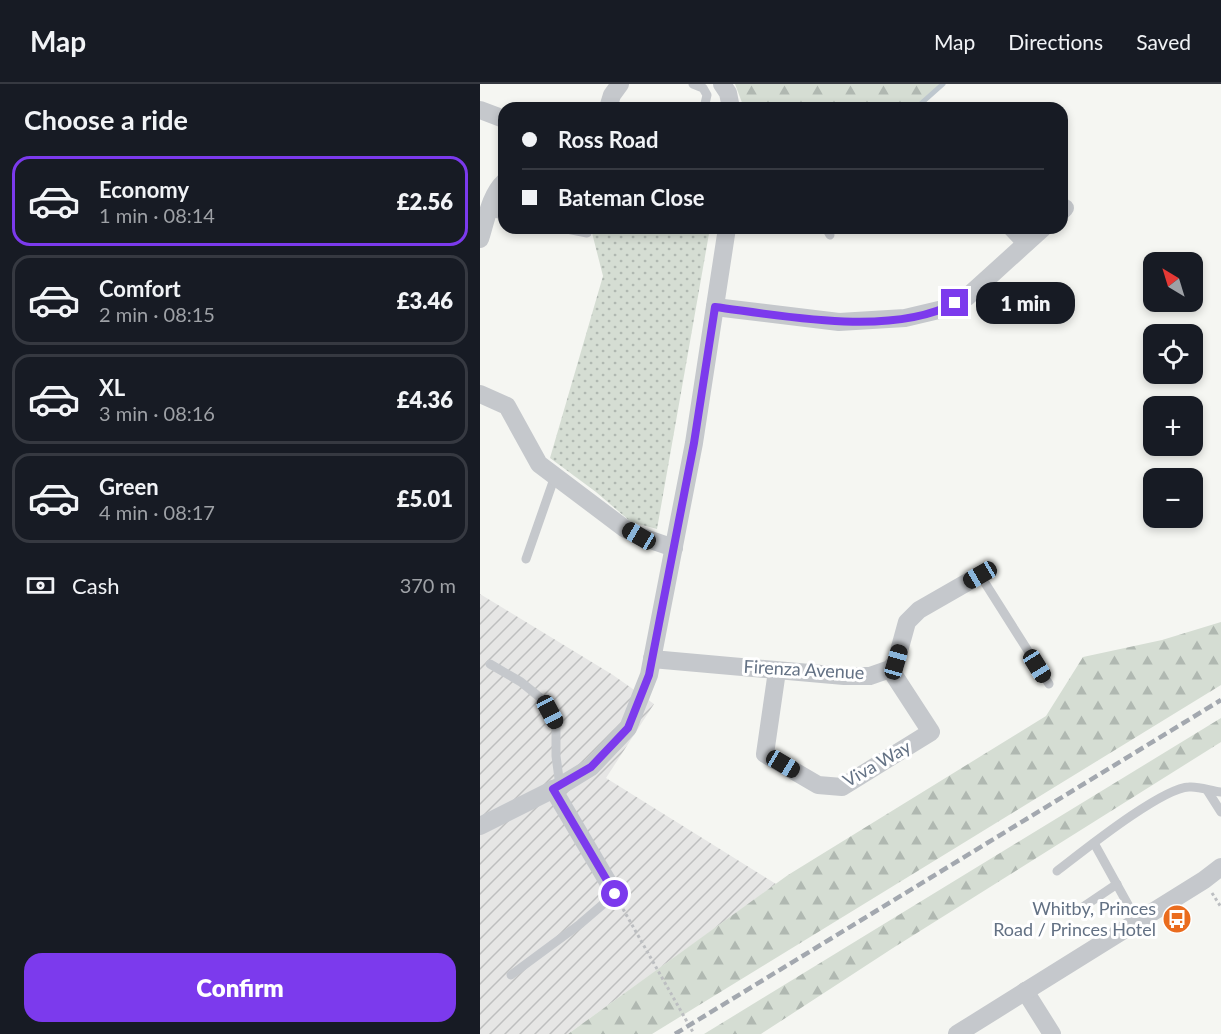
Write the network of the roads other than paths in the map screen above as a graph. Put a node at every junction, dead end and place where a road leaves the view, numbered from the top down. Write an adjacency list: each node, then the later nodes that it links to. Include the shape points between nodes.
1 (621, 84): 4 (street)
2 (693, 84): 5 (lane, via 703,88)
3 (722, 84): 6 (street)
4 (610, 102)
5 (705, 102)
6 (730, 102)
7 (480, 110): 8 (street)
8 (498, 117)
9 (496, 213): 13 (street)
10 (726, 234): 15 (street)
11 (1018, 234): 14 (street)
12 (1036, 234): 14 (street)
13 (480, 239)
14 (1026, 243): 15 (street, via 968,297 943,309 905,318 839,322)
15 (715, 307): 18 (street)
16 (480, 394): 17 (street, via 507,406 539,464)
17 (555, 476): 18 (street, via 624,528); 19 (lane)
18 (674, 548): 21 (street)
19 (526, 559)
20 (980, 575): 23 (street, Firenza Avenue, via 919,610 907,622 896,662); 25 (lane)
21 (652, 659): 24 (street, Firenza Avenue); 26 (street, via 628,728 591,767)
22 (490, 664): 26 (lane, via 543,700 556,725)
23 (890, 669): 24 (street, Firenza Avenue, via 844,676); 24 (street, Viva Way, via 931,732 842,787 818,785 765,754)
24 (777, 670)
25 (1049, 684)
26 (556, 787): 30 (street); 35 (street)
27 (1207, 790): 28 (lane); 29 (lane); 31 (lane, via 1174,790)
28 (1221, 792)
29 (1221, 812)
30 (480, 826)
31 (1094, 843): 33 (lane); 34 (lane)
32 (1221, 867): 37 (street)
33 (1057, 871)
34 (1117, 884): 36 (lane); 37 (lane)
35 (615, 894): 38 (lane)
36 (1080, 909)
37 (1137, 921): 39 (street)
38 (511, 975)
39 (1025, 991): 40 (street); 41 (street)
40 (957, 1034)
41 (1052, 1034)

